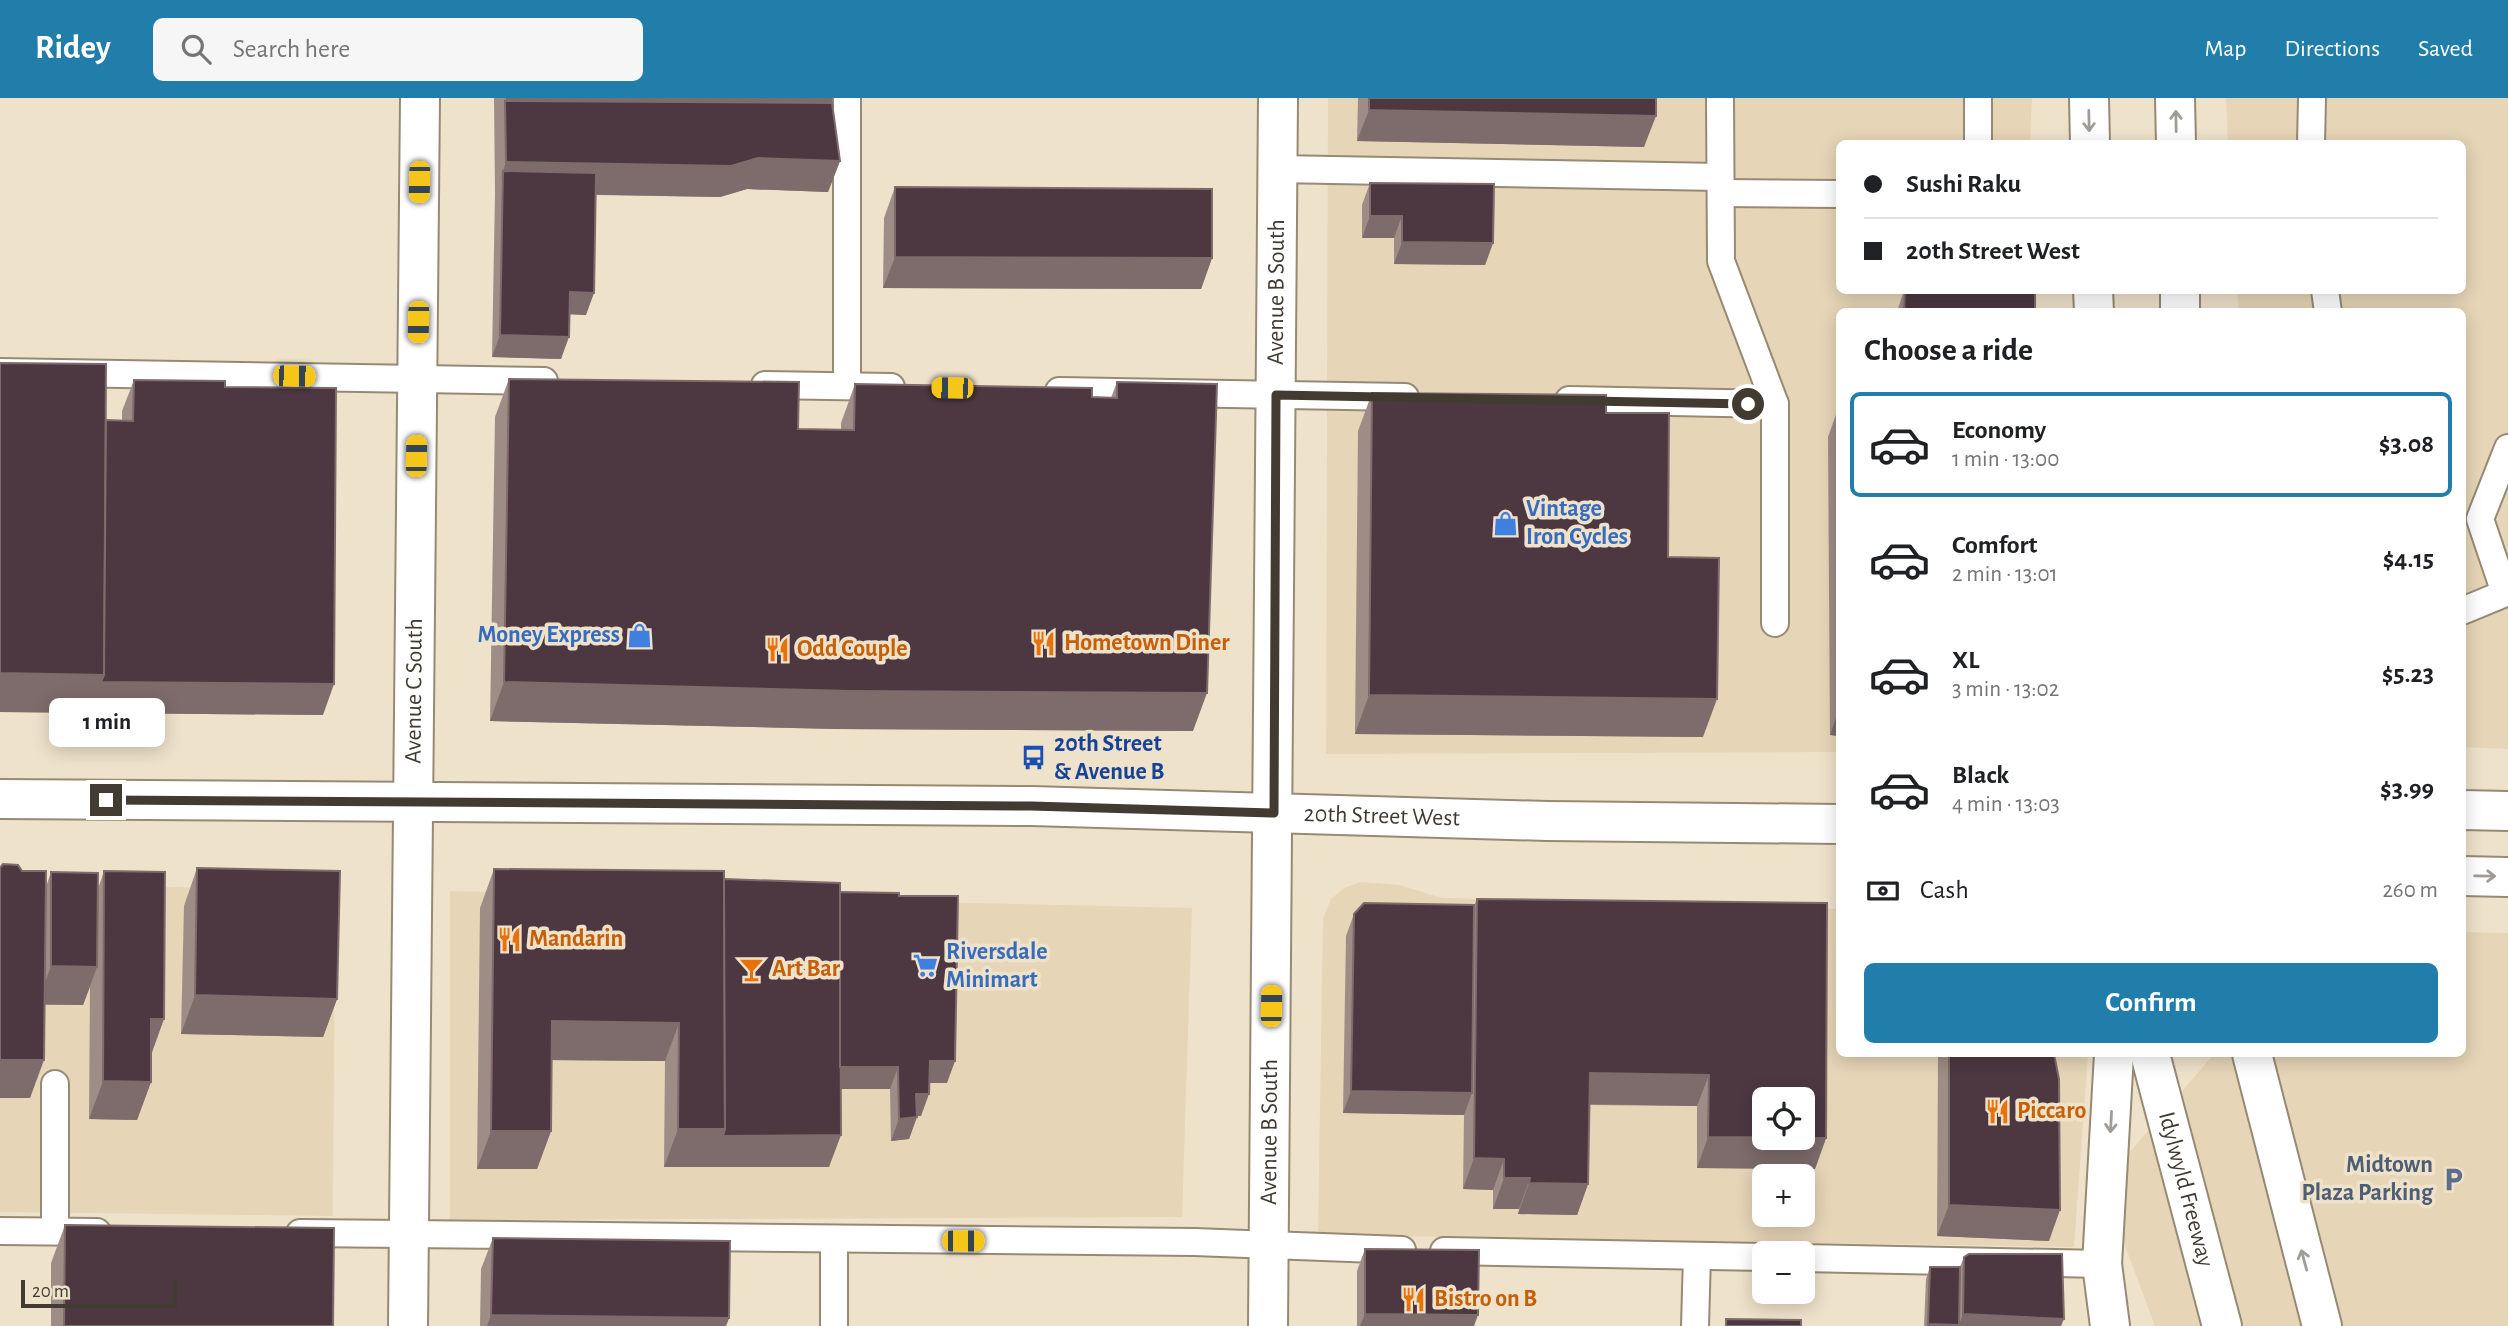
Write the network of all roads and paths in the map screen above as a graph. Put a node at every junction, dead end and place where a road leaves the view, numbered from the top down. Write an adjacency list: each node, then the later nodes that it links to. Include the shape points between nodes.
1 (420, 98): 17 (main road, Avenue C South)
2 (847, 98): 20 (lane)
3 (1278, 98): 13 (main road, Avenue B South)
4 (1720, 98): 14 (lane)
5 (1978, 98): 9 (lane)
6 (2089, 98): 10 (main road, one-way to 10)
7 (2175, 98): 11 (main road, one-way to 7)
8 (2312, 98): 12 (lane)
9 (1978, 140)
10 (2090, 140)
11 (2176, 140)
12 (2311, 140)
13 (1277, 169): 14 (lane); 23 (main road, Avenue B South)
14 (1720, 185): 15 (lane); 26 (lane, via 1721,261)
15 (1836, 194)
16 (0, 372): 17 (lane)
17 (417, 378): 18 (lane); 32 (main road, Avenue C South)
18 (571, 381)
19 (737, 384): 20 (lane)
20 (847, 386): 21 (lane)
21 (915, 388)
22 (1037, 390): 23 (lane)
23 (1276, 395): 24 (lane); 35 (main road, Avenue B South)
24 (1428, 397)
25 (1539, 400): 26 (lane)
26 (1775, 404): 30 (lane)
27 (2508, 448): 28 (lane, via 2480,519)
28 (2506, 593): 29 (lane)
29 (2466, 609)
30 (1775, 623)
31 (0, 799): 32 (main road, 20th Street West)
32 (413, 803): 35 (main road, 20th Street West, via 1017,806); 47 (main road, Avenue C South)
33 (2466, 810): 34 (main road)
34 (2508, 811)
35 (1274, 813): 36 (main road, 20th Street West); 49 (main road, Avenue B South)
36 (1836, 824)
37 (2466, 876): 38 (main road, one-way to 38)
38 (2508, 877)
39 (2115, 1057): 53 (main road, one-way to 53)
40 (2151, 1057): 59 (main road, Idylwyld Freeway)
41 (2253, 1057): 60 (main road, one-way to 41)
42 (55, 1084): 44 (lane)
43 (0, 1231): 44 (lane)
44 (55, 1231): 45 (lane)
45 (124, 1232)
46 (276, 1233): 47 (lane)
47 (409, 1235): 48 (lane); 54 (main road, Avenue C South)
48 (834, 1241): 49 (lane, via 1195,1241); 55 (lane)
49 (1268, 1247): 50 (lane); 56 (main road, Avenue B South)
50 (1697, 1256): 51 (lane); 57 (lane)
51 (1752, 1257)
52 (1815, 1258): 53 (lane)
53 (2102, 1264): 58 (main road)
54 (408, 1326)
55 (834, 1326)
56 (1268, 1326)
57 (1695, 1326)
58 (2110, 1326)
59 (2222, 1326)
60 (2322, 1326)

